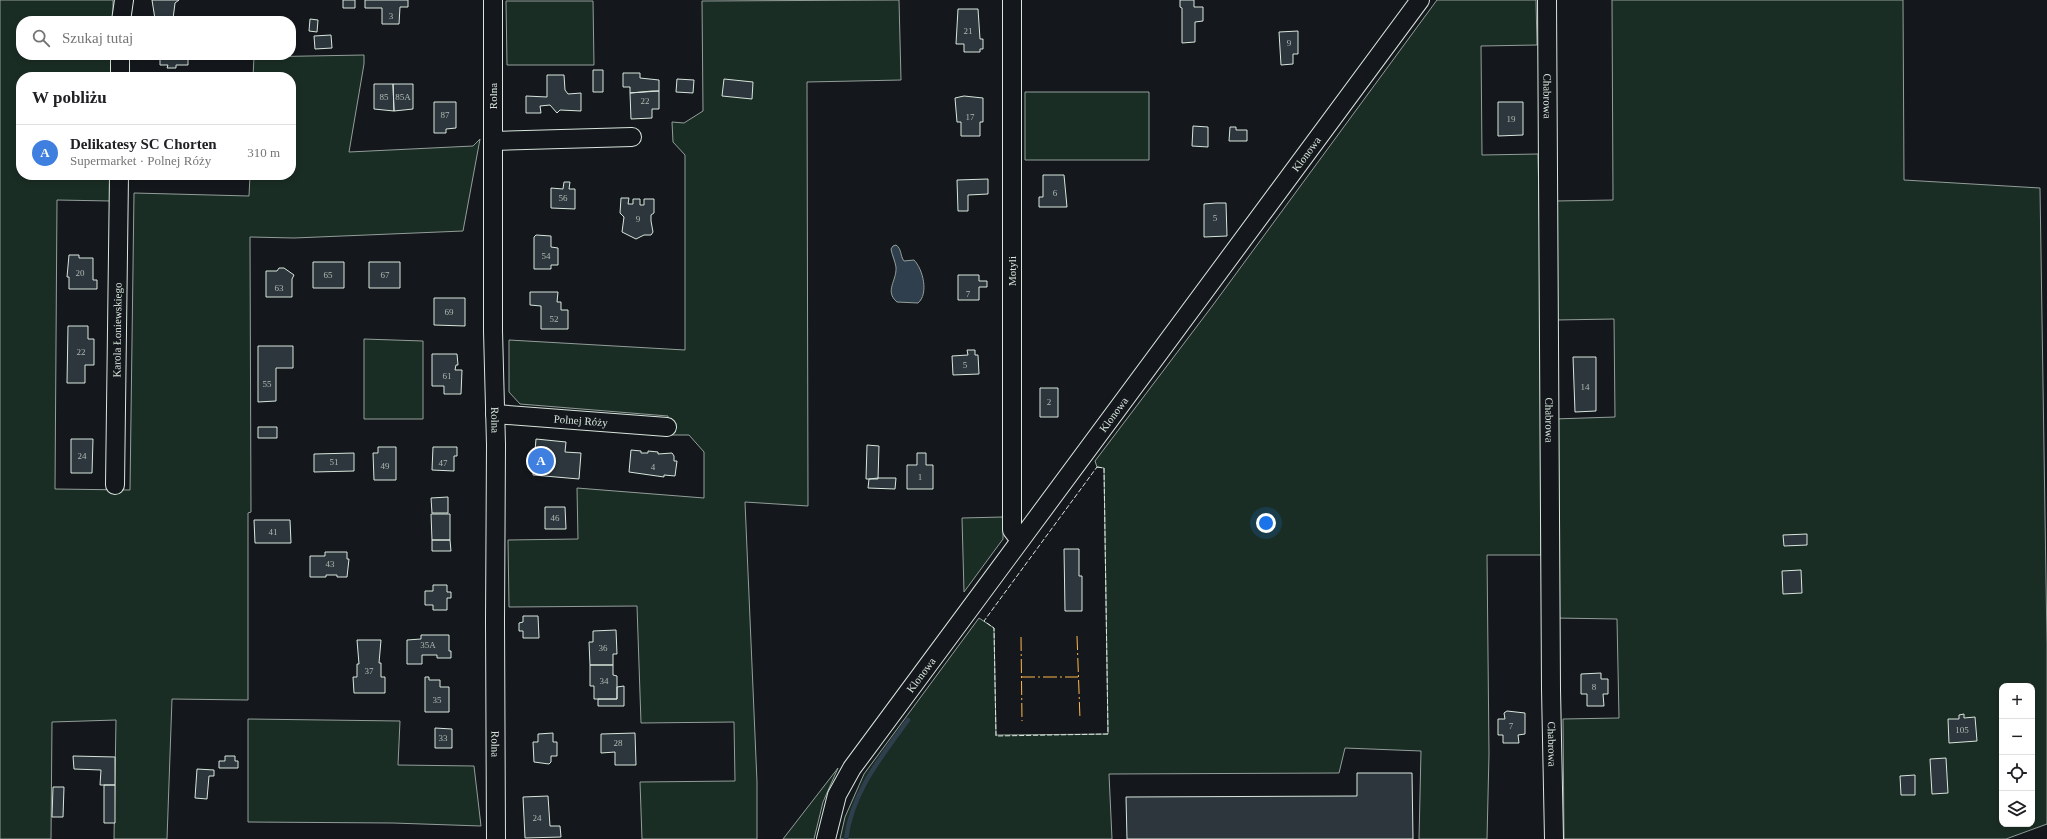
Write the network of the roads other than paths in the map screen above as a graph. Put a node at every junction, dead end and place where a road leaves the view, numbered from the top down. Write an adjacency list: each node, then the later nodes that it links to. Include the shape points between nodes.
1 (124, 0): 6 (street)
2 (493, 0): 10 (street, Rolna)
3 (1012, 0): 15 (street, Motyli, via 1012,530)
4 (1420, 0): 15 (street, Klonowa)
5 (1547, 0): 18 (street, Chabrowa)
6 (122, 16)
7 (120, 60): 8 (street)
8 (120, 72)
9 (632, 137): 10 (street)
10 (493, 142): 12 (street, Rolna)
11 (119, 180): 14 (street, Karola Łoniewskiego)
12 (495, 414): 13 (street, Polnej Róży); 16 (street, Rolna)
13 (666, 426)
14 (115, 485)
15 (1019, 539): 17 (street, Klonowa, via 852,768 837,795)
16 (496, 839)
17 (826, 839)
18 (1554, 839)

